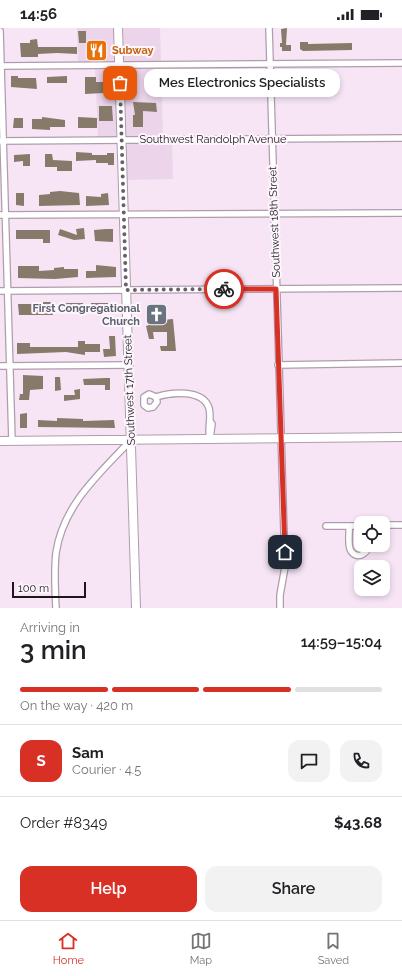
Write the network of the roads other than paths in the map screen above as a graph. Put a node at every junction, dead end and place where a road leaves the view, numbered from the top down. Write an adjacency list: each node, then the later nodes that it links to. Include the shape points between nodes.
1 (118, 28): 6 (main road, Southwest 17th Street)
2 (269, 28): 5 (street, Southwest 18th Street)
3 (0, 31): 7 (street)
4 (402, 63): 5 (street)
5 (270, 64): 6 (street); 9 (street, Southwest 18th Street)
6 (119, 65): 7 (street); 10 (main road, Southwest 17th Street)
7 (0, 66): 11 (street)
8 (402, 138): 9 (street, Southwest Randolph Avenue)
9 (272, 139): 10 (street, Southwest Randolph Avenue); 13 (street, Southwest 18th Street)
10 (122, 140): 11 (street, Southwest Randolph Avenue); 15 (main road, Southwest 17th Street)
11 (2, 141): 14 (street)
12 (402, 213): 13 (street)
13 (274, 214): 15 (street); 17 (street, Southwest 18th Street)
14 (3, 215): 15 (street); 20 (street)
15 (124, 215): 18 (main road, Southwest 17th Street)
16 (402, 288): 17 (street)
17 (276, 289): 18 (street); 23 (street, Southwest 18th Street)
18 (126, 290): 20 (street); 22 (main road, Southwest 17th Street)
19 (0, 291): 20 (street)
20 (8, 291): 25 (street)
21 (402, 363): 23 (street)
22 (129, 365): 25 (street); 30 (main road, Southwest 17th Street)
23 (278, 365): 28 (street, Southwest 18th Street)
24 (0, 366): 25 (street)
25 (10, 366): 32 (street)
26 (156, 397): 29 (street, via 190,394 199,396 208,407 212,424)
27 (402, 437): 28 (main road)
28 (282, 438): 29 (main road); 41 (street, Southwest 18th Street, via 285,567)
29 (210, 439): 30 (main road)
30 (131, 440): 32 (main road); 39 (street, via 82,492 66,519 56,552); 40 (main road, Southwest 17th Street)
31 (0, 441): 32 (main road)
32 (12, 441)
33 (390, 525): 34 (street)
34 (402, 525)
35 (326, 526): 36 (street)
36 (349, 526): 37 (street); 38 (street, via 350,548 353,553 358,556)
37 (354, 526)
38 (366, 552)
39 (56, 608)
40 (136, 608)
41 (280, 608)

